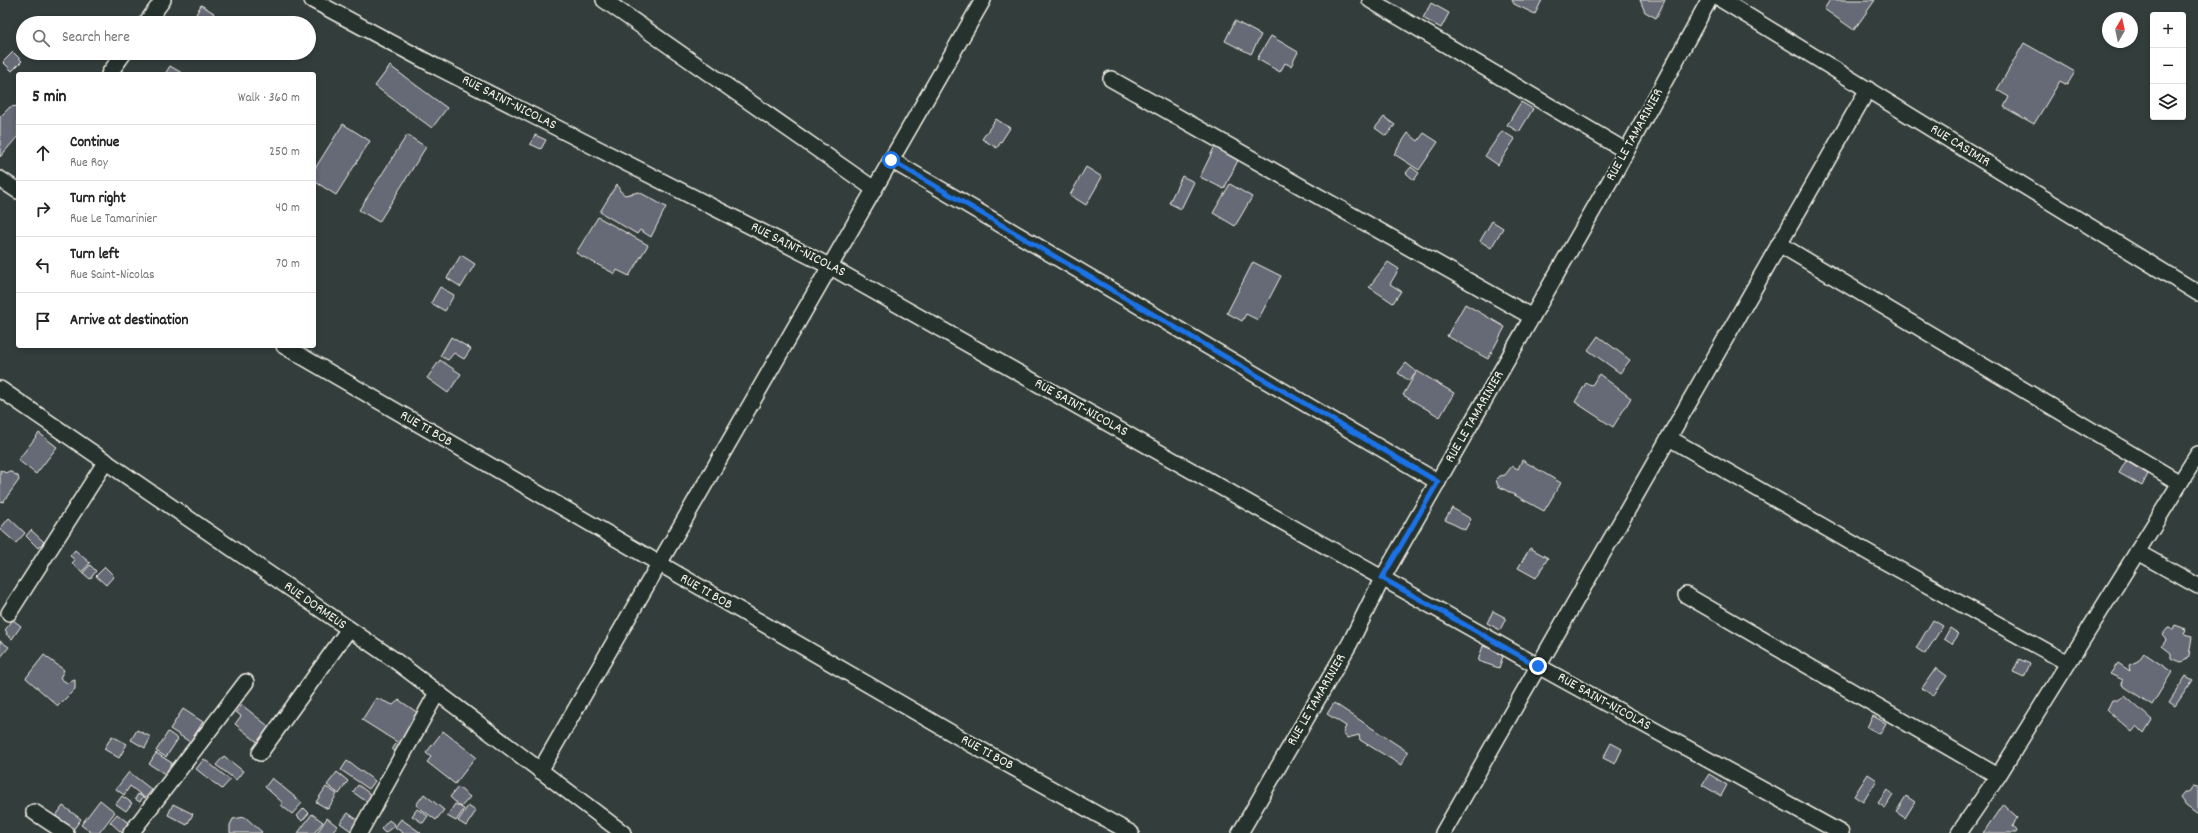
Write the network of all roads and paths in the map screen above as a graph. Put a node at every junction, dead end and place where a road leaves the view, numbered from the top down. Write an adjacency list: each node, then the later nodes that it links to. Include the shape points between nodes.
1 (163, 0): 8 (street)
2 (312, 0): 19 (street, RUE SAINT-NICOLAS)
3 (604, 0): 16 (street)
4 (983, 0): 14 (street)
5 (1370, 0): 13 (street)
6 (1709, 0): 13 (street, RUE LE TAMARINIER)
7 (1722, 0): 12 (street, RUE CASIMIR)
8 (151, 16)
9 (119, 60): 10 (street)
10 (110, 72)
11 (1111, 79): 21 (street)
12 (1868, 89): 18 (street); 20 (street, RUE CASIMIR)
13 (1626, 152): 21 (street, RUE LE TAMARINIER)
14 (891, 160): 16 (street); 27 (street)
15 (0, 179): 17 (street)
16 (874, 189): 19 (street)
17 (16, 190)
18 (1779, 244): 24 (street); 28 (street)
19 (829, 266): 30 (street); 31 (street, RUE SAINT-NICOLAS)
20 (2198, 294)
21 (1532, 317): 27 (street, RUE LE TAMARINIER)
22 (287, 348): 30 (street, RUE TI BOB)
23 (0, 389): 26 (street, RUE DORMEUS)
24 (1669, 438): 36 (street); 37 (street)
25 (2198, 454): 28 (street)
26 (106, 461): 34 (street); 35 (street, RUE DORMEUS)
27 (1438, 482): 31 (street, RUE LE TAMARINIER)
28 (2180, 483): 29 (street)
29 (2137, 552): 32 (street); 36 (street)
30 (659, 564): 41 (street); 48 (street, RUE TI BOB, via 969,743)
31 (1382, 578): 37 (street, RUE SAINT-NICOLAS); 49 (street, RUE LE TAMARINIER, via 1350,642)
32 (2198, 586)
33 (1686, 595): 42 (street)
34 (9, 613)
35 (348, 629): 39 (street, RUE DORMEUS); 40 (street)
36 (2068, 664): 42 (street)
37 (1538, 666): 50 (street); 51 (street, RUE SAINT-NICOLAS)
38 (246, 682): 45 (street)
39 (437, 693): 41 (street, RUE DORMEUS); 46 (street)
40 (260, 753)
41 (540, 771): 47 (street, RUE DORMEUS)
42 (1998, 776): 52 (street)
43 (34, 812): 44 (street)
44 (66, 833)
45 (131, 833)
46 (360, 833)
47 (623, 833)
48 (1131, 833)
49 (1240, 833)
50 (1443, 833)
51 (1841, 833)
52 (1959, 833)

